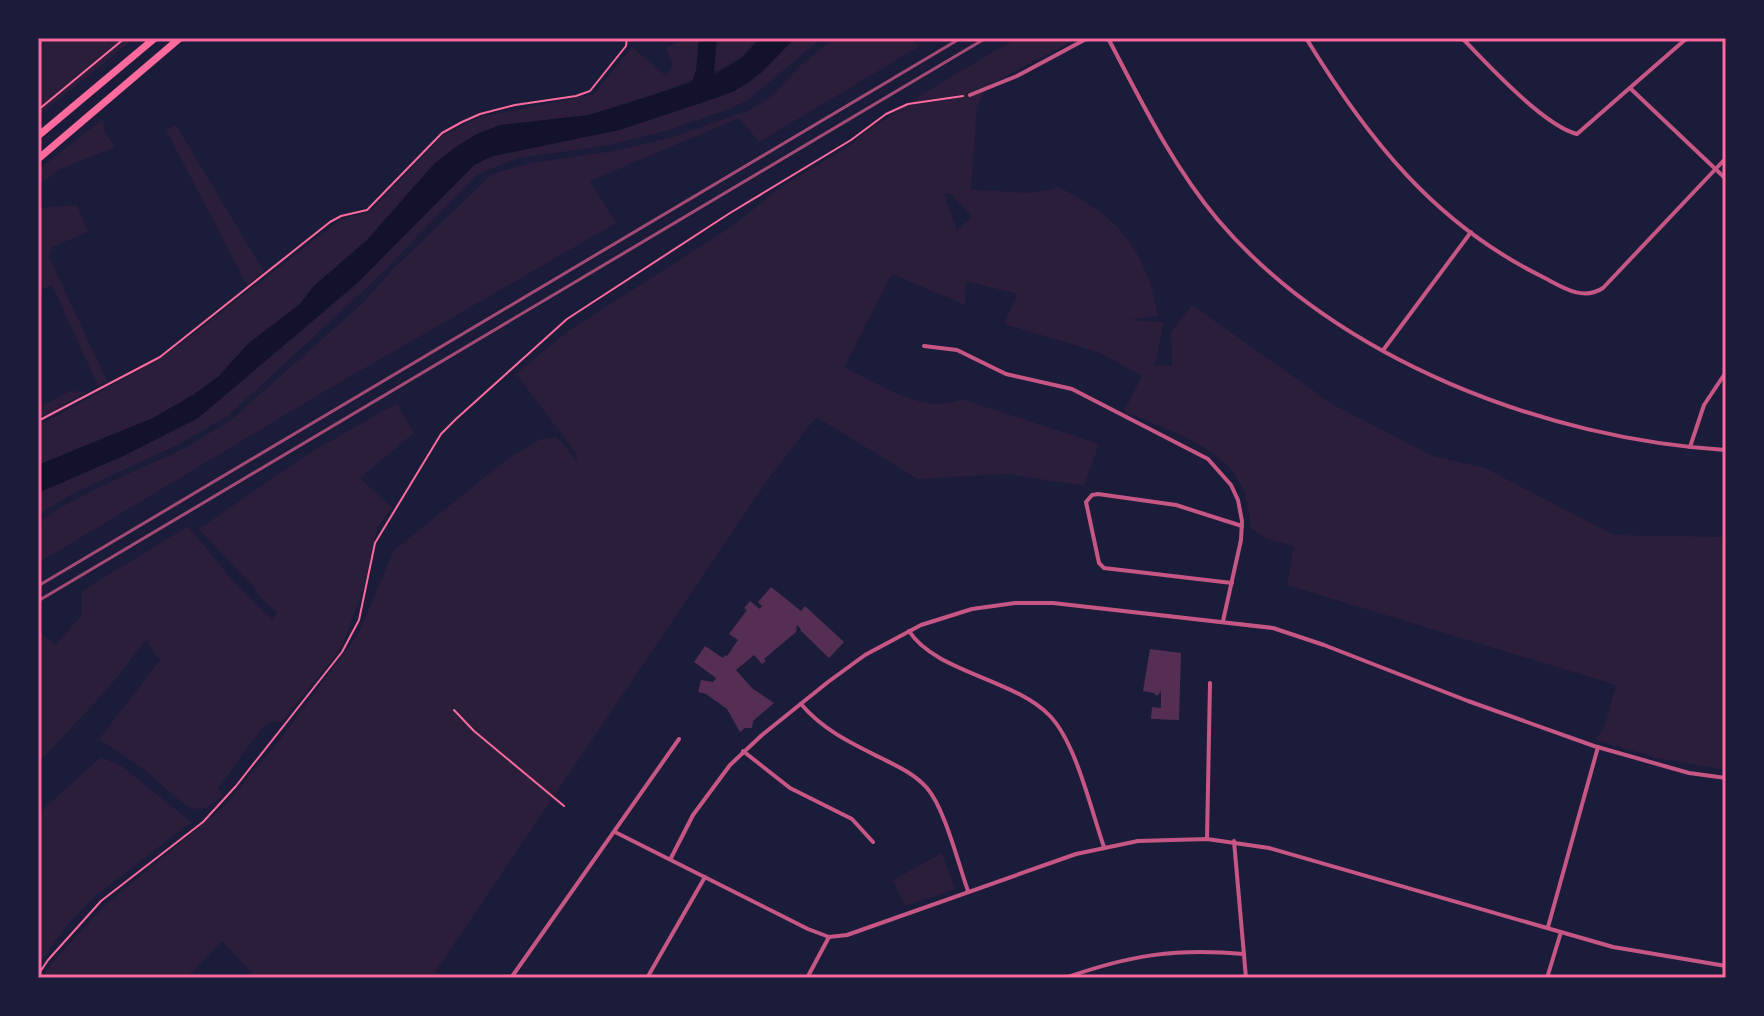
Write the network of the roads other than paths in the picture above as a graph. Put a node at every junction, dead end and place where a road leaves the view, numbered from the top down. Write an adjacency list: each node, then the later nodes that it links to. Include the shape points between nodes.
1 (155, 38): 10 (highway)
2 (180, 38): 12 (highway)
3 (1088, 38): 9 (street)
4 (1108, 38): 17 (street, via 1160,138 1229,232 1299,296)
5 (1306, 38): 15 (street, via 1381,147)
6 (1462, 38): 8 (street, via 1514,89 1572,133 1579,133)
7 (1687, 38): 8 (street)
8 (1631, 89): 13 (street)
9 (970, 95)
10 (38, 136)
11 (1726, 158): 13 (street)
12 (38, 159)
13 (1716, 169): 14 (street); 15 (street, via 1603,288 1590,294 1573,292 1535,273)
14 (1726, 179)
15 (1471, 232): 17 (street)
16 (924, 346): 21 (street, via 957,350 1006,374 1072,389 1201,454 1231,485)
17 (1383, 349): 19 (street, via 1454,385 1542,417)
18 (1726, 372): 19 (street, via 1704,405)
19 (1690, 447): 20 (street)
20 (1726, 450)
21 (1242, 526): 22 (street); 22 (street, via 1166,503 1098,494 1086,502 1104,568)
22 (1232, 583): 23 (street)
23 (1223, 621): 24 (street, via 1026,602 959,612); 28 (street, via 1296,635)
24 (908, 631): 26 (street, via 865,655); 35 (street, via 922,648 1030,700 1050,715 1070,748)
25 (1210, 683): 32 (street)
26 (801, 704): 29 (street); 38 (street, via 833,733 928,789)
27 (679, 739): 31 (street)
28 (1598, 747): 30 (street); 39 (street)
29 (743, 751): 34 (street, via 790,788 852,819); 36 (street, via 705,797)
30 (1726, 778)
31 (615, 832): 36 (street); 44 (street)
32 (1207, 839): 33 (street); 35 (street)
33 (1234, 841): 39 (street); 42 (street)
34 (873, 842)
35 (1104, 847): 38 (street)
36 (671, 858): 37 (street)
37 (705, 877): 41 (street); 45 (street)
38 (968, 891): 41 (street)
39 (1548, 927): 40 (street)
40 (1561, 932): 43 (street, via 1628,950); 49 (street)
41 (829, 937): 46 (street)
42 (1244, 954): 47 (street, via 1192,950 1146,955); 48 (street)
43 (1726, 966)
44 (511, 978)
45 (647, 978)
46 (807, 978)
47 (1065, 978)
48 (1246, 978)
49 (1547, 978)

